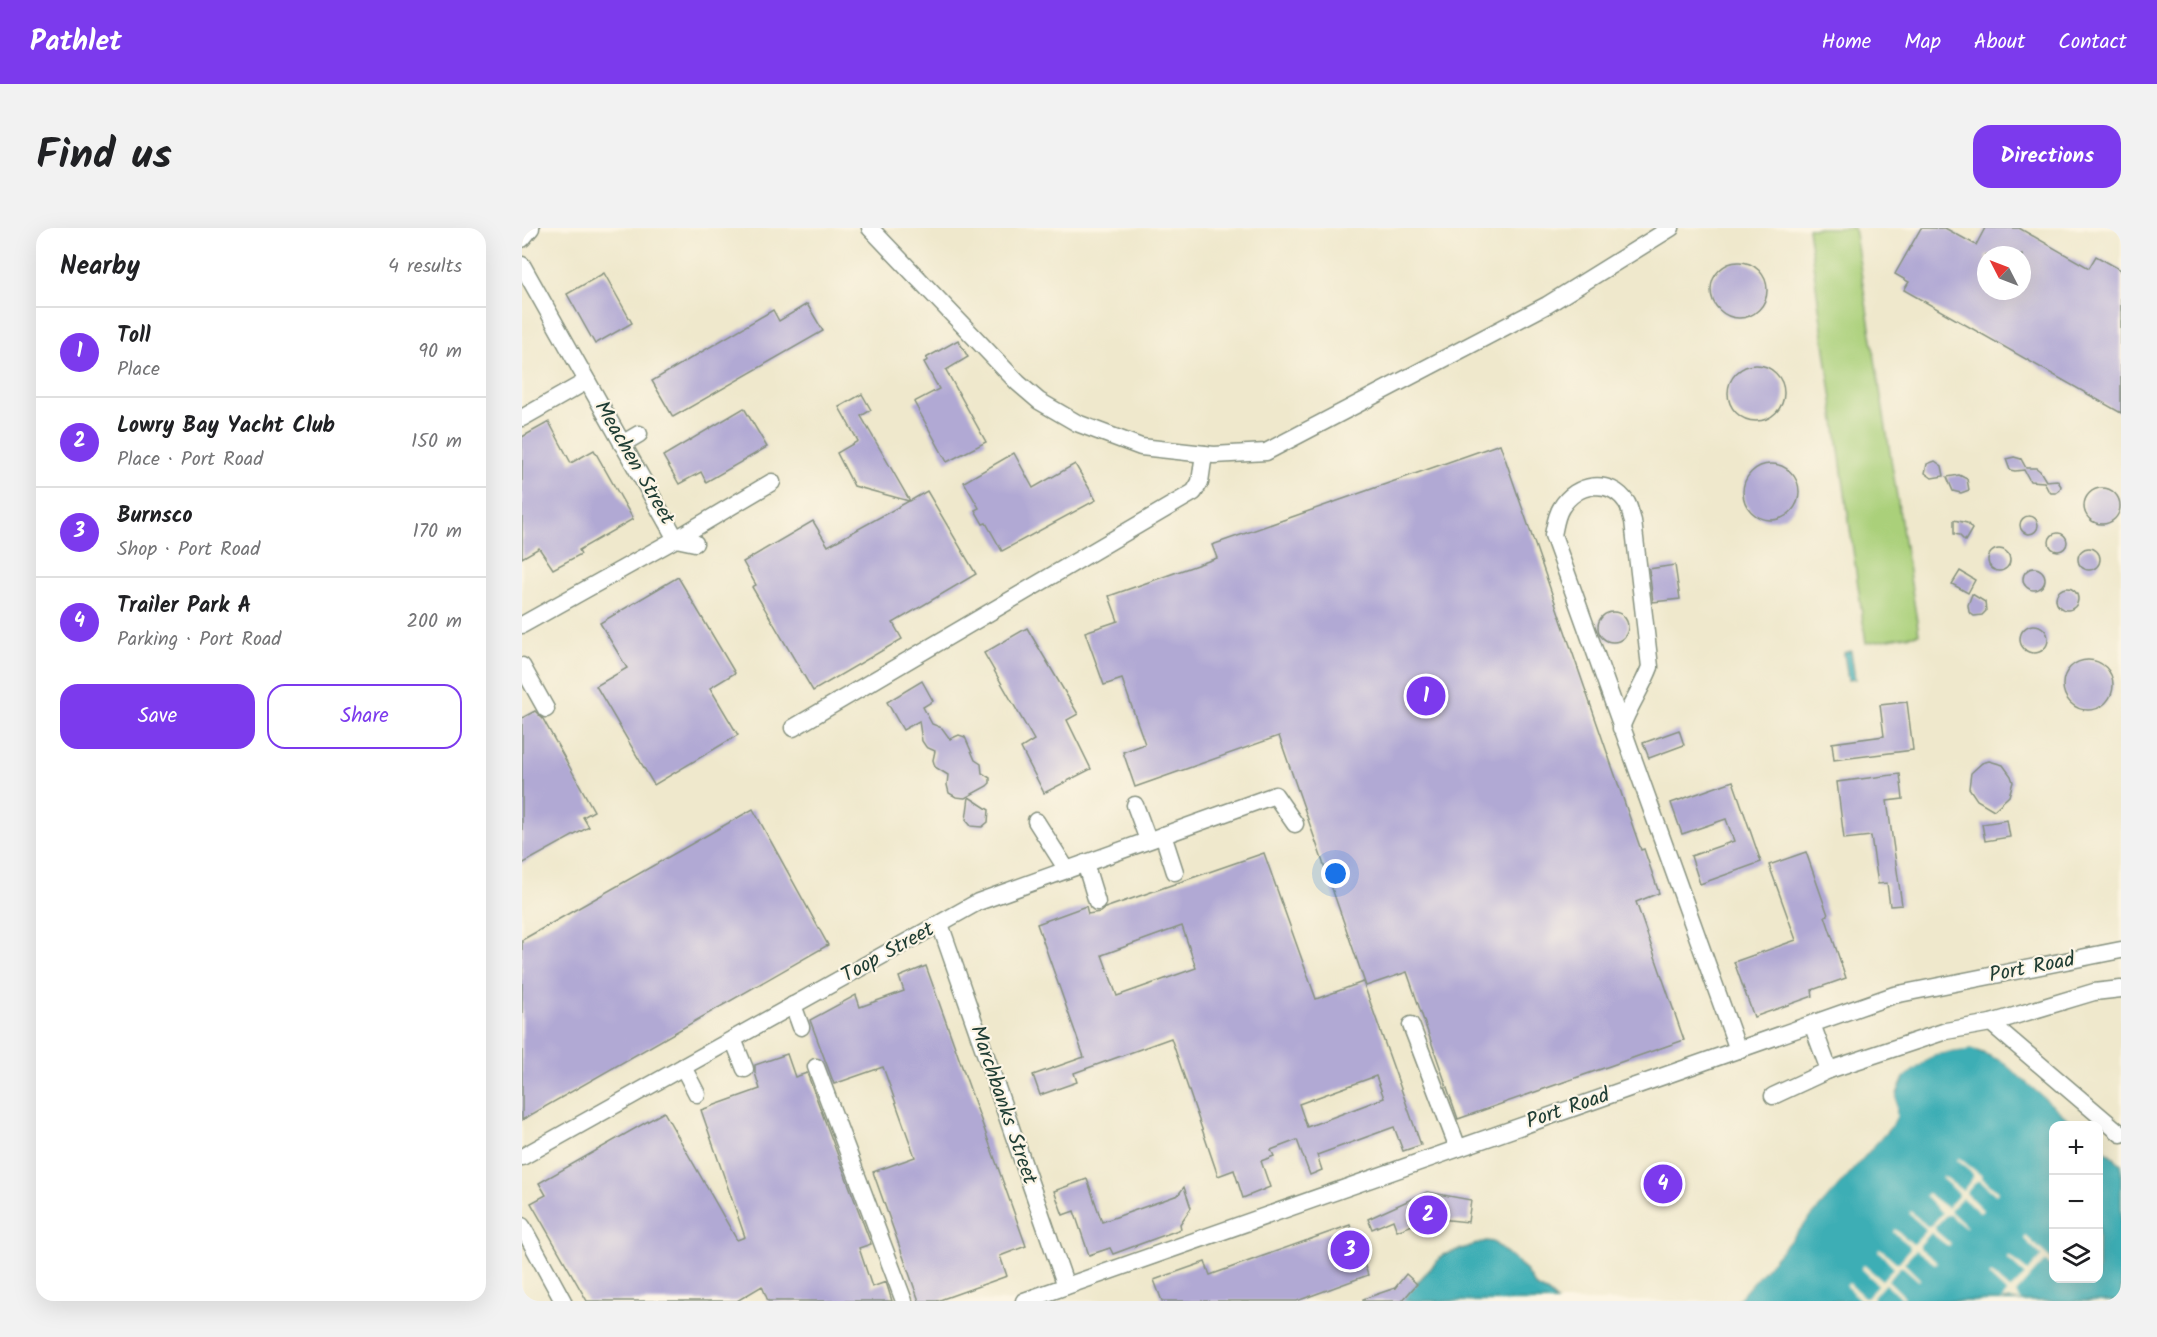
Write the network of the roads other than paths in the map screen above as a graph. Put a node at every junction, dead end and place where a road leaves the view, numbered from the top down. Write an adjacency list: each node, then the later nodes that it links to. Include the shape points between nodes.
1 (531, 228): 4 (street)
2 (870, 228): 10 (street, via 1039,401 1103,435 1141,447)
3 (1671, 228): 10 (street, via 1547,305 1266,452)
4 (522, 239)
5 (522, 265): 6 (street, Meachen Street)
6 (587, 381): 7 (street); 9 (street, Meachen Street)
7 (522, 418)
8 (639, 434): 9 (street)
9 (622, 444): 12 (street, Meachen Street)
10 (1204, 454): 17 (street, via 1200,482 1194,492)
11 (772, 482): 12 (street)
12 (676, 539): 13 (street); 14 (street, Meachen Street)
13 (695, 543)
14 (522, 625)
15 (522, 666): 16 (street)
16 (546, 709)
17 (793, 728)
18 (1621, 728): 18 (street, via 1553,535 1561,508 1576,491 1590,485 1606,486 1618,494 1627,504 1633,522 1650,666); 36 (street)
19 (1135, 805): 22 (street)
20 (1036, 821): 24 (street)
21 (1295, 824): 22 (street, Toop Street, via 1275,795)
22 (1155, 838): 23 (street, Toop Street); 25 (street)
23 (1085, 863): 24 (street, Toop Street); 26 (street)
24 (1067, 870): 27 (street, Toop Street, via 978,902)
25 (1175, 872)
26 (1097, 902)
27 (940, 924): 30 (street, Toop Street); 47 (street, Marchbanks Street)
28 (2121, 950): 32 (street, Port Road, via 1894,995)
29 (2121, 989): 31 (street, via 2094,992)
30 (793, 1005): 34 (street); 35 (street, Toop Street)
31 (1991, 1023): 40 (street, via 1946,1031); 43 (street)
32 (1812, 1024): 36 (street, Port Road); 40 (street)
33 (1411, 1025): 44 (street)
34 (801, 1027)
35 (733, 1039): 37 (street, Toop Street); 39 (street)
36 (1738, 1050): 44 (street, Port Road)
37 (683, 1067): 41 (street); 45 (street, Toop Street)
38 (816, 1067): 49 (street)
39 (745, 1069)
40 (1829, 1070): 42 (street)
41 (697, 1094)
42 (1773, 1096)
43 (2121, 1134)
44 (1458, 1148): 47 (street, Port Road)
45 (522, 1157)
46 (522, 1226): 48 (street)
47 (1066, 1286): 50 (street, Port Road)
48 (562, 1301)
49 (904, 1301)
50 (1024, 1301)

